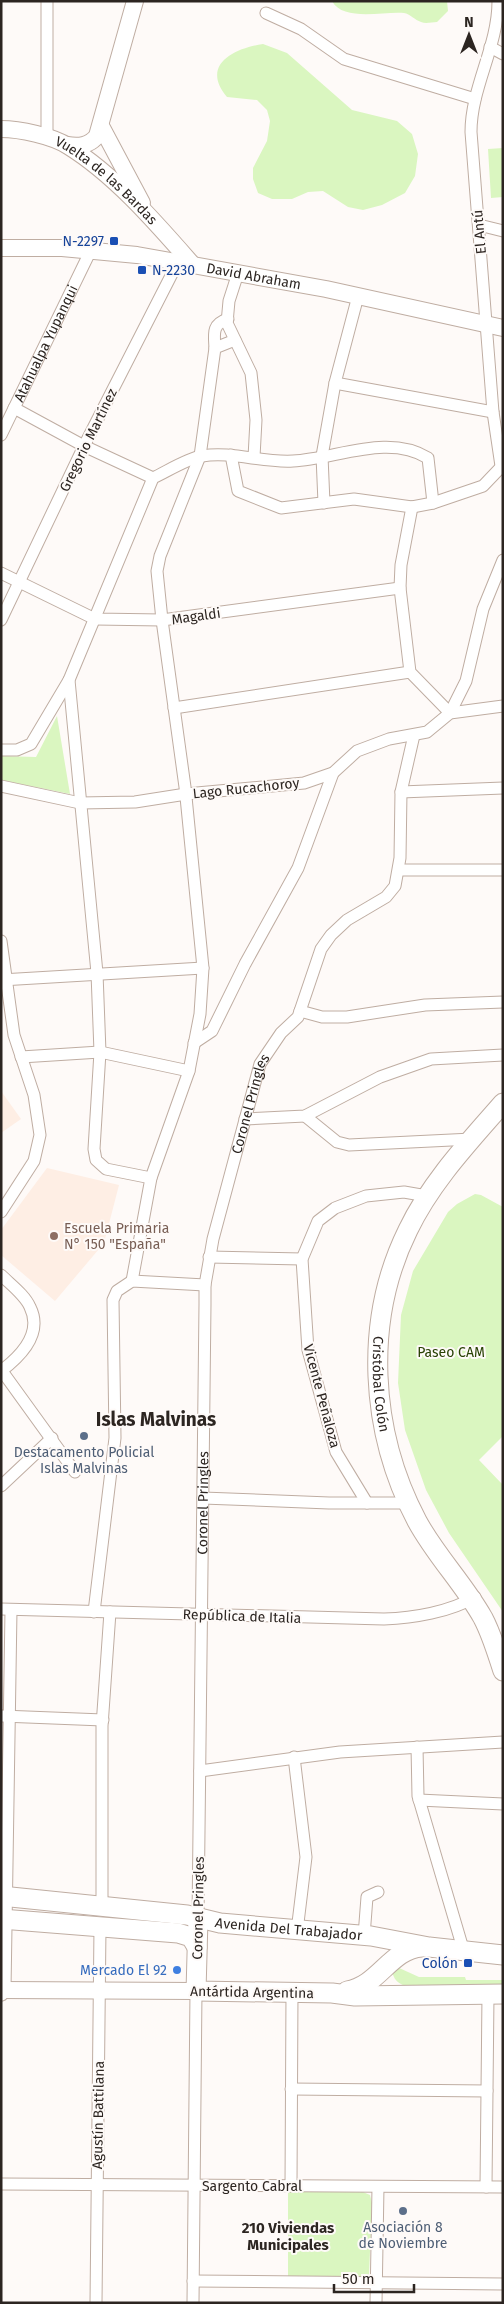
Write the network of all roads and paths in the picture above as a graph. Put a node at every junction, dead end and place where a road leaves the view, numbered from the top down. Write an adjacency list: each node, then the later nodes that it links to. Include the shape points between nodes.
1 (47, 1): 10 (street)
2 (135, 1): 8 (main road)
3 (498, 1): 5 (street, El Antú)
4 (266, 13): 7 (street, via 301,29 344,59)
5 (490, 47): 6 (street); 7 (street, El Antú)
6 (503, 54)
7 (475, 99): 13 (street, El Antú, via 471,132)
8 (101, 126): 11 (main road, via 90,143); 12 (main road)
9 (1, 129): 10 (main road, Vuelta de las Bardas)
10 (47, 138): 11 (main road, Vuelta de las Bardas)
11 (67, 144): 12 (main road, Vuelta de las Bardas)
12 (146, 212): 17 (main road, Vuelta de las Bardas)
13 (479, 225): 14 (street); 21 (street, El Antú)
14 (503, 231)
15 (1, 248): 16 (main road, David Abraham)
16 (92, 250): 17 (main road, David Abraham); 25 (street, Atahualpa Yupanqui)
17 (186, 264): 18 (main road, David Abraham); 28 (street, Gregorio Martínez)
18 (238, 273): 19 (main road, David Abraham); 20 (street, via 229,301)
19 (358, 296): 21 (main road, David Abraham); 24 (street)
20 (228, 319): 22 (street); 23 (street, via 214,327)
21 (495, 326): 26 (street, El Antú)
22 (235, 340): 23 (street); 32 (street, via 251,374 256,420)
23 (214, 348): 30 (street)
24 (335, 383): 26 (street); 31 (street)
25 (14, 408): 27 (street, Atahualpa Yupanqui); 28 (street)
26 (493, 412): 33 (street, El Antú)
27 (1, 435)
28 (84, 446): 34 (street); 40 (street, Gregorio Martínez)
29 (231, 455): 30 (street); 32 (street); 35 (street, via 238,491 281,508)
30 (200, 456): 34 (street); 44 (street, via 160,556 157,570)
31 (322, 456): 32 (street, via 293,461); 35 (street); 36 (street, via 394,447 422,454 430,463)
32 (254, 457)
33 (502, 466): 36 (street, via 483,486)
34 (153, 478): 42 (street)
35 (324, 503): 37 (street, via 354,499)
36 (433, 503): 37 (street)
37 (412, 507): 41 (street)
38 (502, 562): 49 (street, via 483,609 466,681)
39 (1, 573): 40 (street, Magaldi)
40 (19, 582): 42 (street, Magaldi); 43 (street, Gregorio Martínez)
41 (400, 588): 44 (street, Magaldi); 45 (street)
42 (95, 619): 44 (street, Magaldi); 46 (street)
43 (1, 620)
44 (162, 620): 48 (street)
45 (410, 672): 48 (street); 49 (street)
46 (69, 680): 51 (street, via 31,744 17,750); 57 (street)
47 (503, 706): 49 (street)
48 (174, 708): 56 (street)
49 (450, 713): 50 (street, Lago Rucachoroy, via 427,732)
50 (414, 735): 52 (street, Lago Rucachoroy, via 389,739 357,751); 55 (street, Coronel Pringles)
51 (1, 750)
52 (332, 773): 56 (street, Lago Rucachoroy, via 304,783); 66 (street, via 298,868 212,1031)
53 (1, 786): 57 (street, Lago Rucachoroy)
54 (503, 788): 55 (street)
55 (401, 792): 58 (street, Coronel Pringles)
56 (186, 794): 57 (street, Lago Rucachoroy, via 135,802); 61 (street)
57 (80, 803): 62 (street)
58 (399, 870): 59 (street); 65 (street, Coronel Pringles, via 395,886 386,897 348,920 321,949)
59 (503, 870)
60 (1, 941): 63 (street)
61 (203, 968): 62 (street); 66 (street, via 200,1014)
62 (97, 973): 63 (street); 67 (street)
63 (3, 980): 69 (street)
64 (503, 1002): 65 (street, via 425,1005 347,1018 322,1018)
65 (300, 1011): 74 (street, Coronel Pringles, via 260,1064)
66 (194, 1043): 70 (street)
67 (100, 1052): 69 (street); 70 (street); 76 (street, via 96,1160 106,1169)
68 (503, 1055): 72 (street, via 431,1059 380,1077)
69 (21, 1057): 78 (street, via 34,1096 40,1135 34,1160)
70 (189, 1071): 76 (street)
71 (503, 1102): 75 (main road, Cristóbal Colón)
72 (305, 1116): 74 (street); 75 (street, via 337,1142 349,1145)
73 (503, 1118): 91 (main road, Cristóbal Colón, via 438,1199 413,1242 395,1294 388,1346 391,1415 411,1483 434,1531)
74 (245, 1119): 79 (street, Coronel Pringles)
75 (472, 1139): 77 (main road, Cristóbal Colón)
76 (151, 1178): 82 (street)
77 (427, 1196): 80 (street, Vicente Peñaloza, via 404,1192 366,1196 335,1208 318,1221); 89 (main road, Cristóbal Colón, via 408,1229 390,1273 378,1347 382,1420 391,1457)
78 (1, 1212)
79 (209, 1257): 80 (street); 83 (street, Coronel Pringles)
80 (302, 1259): 90 (street, Vicente Peñaloza, via 308,1350 336,1452)
81 (1, 1275): 84 (street, via 30,1305 34,1319 33,1333 22,1354)
82 (132, 1282): 83 (street); 93 (street, via 117,1291 112,1300 115,1438)
83 (205, 1285): 88 (street, Coronel Pringles)
84 (2, 1371): 85 (street)
85 (52, 1438): 86 (street); 87 (street)
86 (75, 1472)
87 (1, 1486)
88 (203, 1498): 90 (street); 95 (street, Coronel Pringles)
89 (408, 1502): 90 (street); 91 (main road, Cristóbal Colón, via 427,1538)
90 (367, 1503)
91 (475, 1598): 95 (street, República de Italia, via 393,1619); 96 (main road, Cristóbal Colón); 97 (main road, Cristóbal Colón)
92 (6, 1610): 93 (street, República de Italia); 98 (street)
93 (94, 1612): 94 (street, República de Italia)
94 (110, 1612): 95 (street, República de Italia); 99 (street)
95 (202, 1615): 103 (street, Coronel Pringles)
96 (503, 1639)
97 (503, 1671)
98 (5, 1716): 99 (street); 104 (street)
99 (103, 1720): 109 (street)
100 (503, 1742): 101 (street)
101 (417, 1747): 102 (street); 105 (street)
102 (294, 1757): 103 (street); 113 (street, via 306,1857)
103 (200, 1771): 111 (street, Coronel Pringles)
104 (4, 1783): 108 (street)
105 (419, 1800): 106 (street); 117 (street)
106 (503, 1804)
107 (378, 1892): 114 (street, via 369,1894 366,1899)
108 (3, 1896): 109 (main road, Avenida Del Trabajador); 110 (street)
109 (102, 1906): 111 (main road, Avenida Del Trabajador)
110 (3, 1919): 112 (main road); 122 (street)
111 (198, 1919): 113 (main road, Avenida Del Trabajador); 115 (main road, Coronel Pringles)
112 (100, 1927): 115 (main road, via 182,1934 191,1937); 120 (street, Agustín Battilana)
113 (298, 1931): 114 (main road, Avenida Del Trabajador)
114 (364, 1936): 116 (main road, Avenida Del Trabajador)
115 (197, 1947): 121 (main road, Coronel Pringles)
116 (429, 1947): 117 (main road); 119 (main road, via 406,1950)
117 (464, 1952): 118 (main road)
118 (503, 1955)
119 (385, 1968): 124 (main road, via 360,1988); 126 (main road, via 389,1985)
120 (99, 1990): 121 (main road, Antártida Argentina); 122 (main road, Antártida Argentina); 130 (street, Agustín Battilana)
121 (196, 1991): 123 (main road, Antártida Argentina); 131 (street, Coronel Pringles)
122 (2, 1992)
123 (292, 1992): 124 (main road, Antártida Argentina); 127 (street)
124 (324, 1993): 126 (main road, Antártida Argentina)
125 (495, 1994): 126 (main road, Antártida Argentina); 128 (street)
126 (416, 1995)
127 (292, 2089): 128 (street); 132 (street)
128 (487, 2091): 134 (street)
129 (1, 2184): 130 (street, Sargento Cabral)
130 (97, 2184): 131 (street, Sargento Cabral); 139 (street, Agustín Battilana)
131 (194, 2185): 132 (street, Sargento Cabral); 136 (street, Coronel Pringles)
132 (291, 2186): 133 (street, Sargento Cabral)
133 (378, 2187): 134 (street, Sargento Cabral); 137 (street)
134 (486, 2187): 135 (street, Sargento Cabral)
135 (503, 2187)
136 (193, 2281): 137 (street); 140 (street, Coronel Pringles)
137 (376, 2283): 138 (street); 141 (street)
138 (503, 2284)
139 (96, 2303)
140 (193, 2303)
141 (376, 2303)

